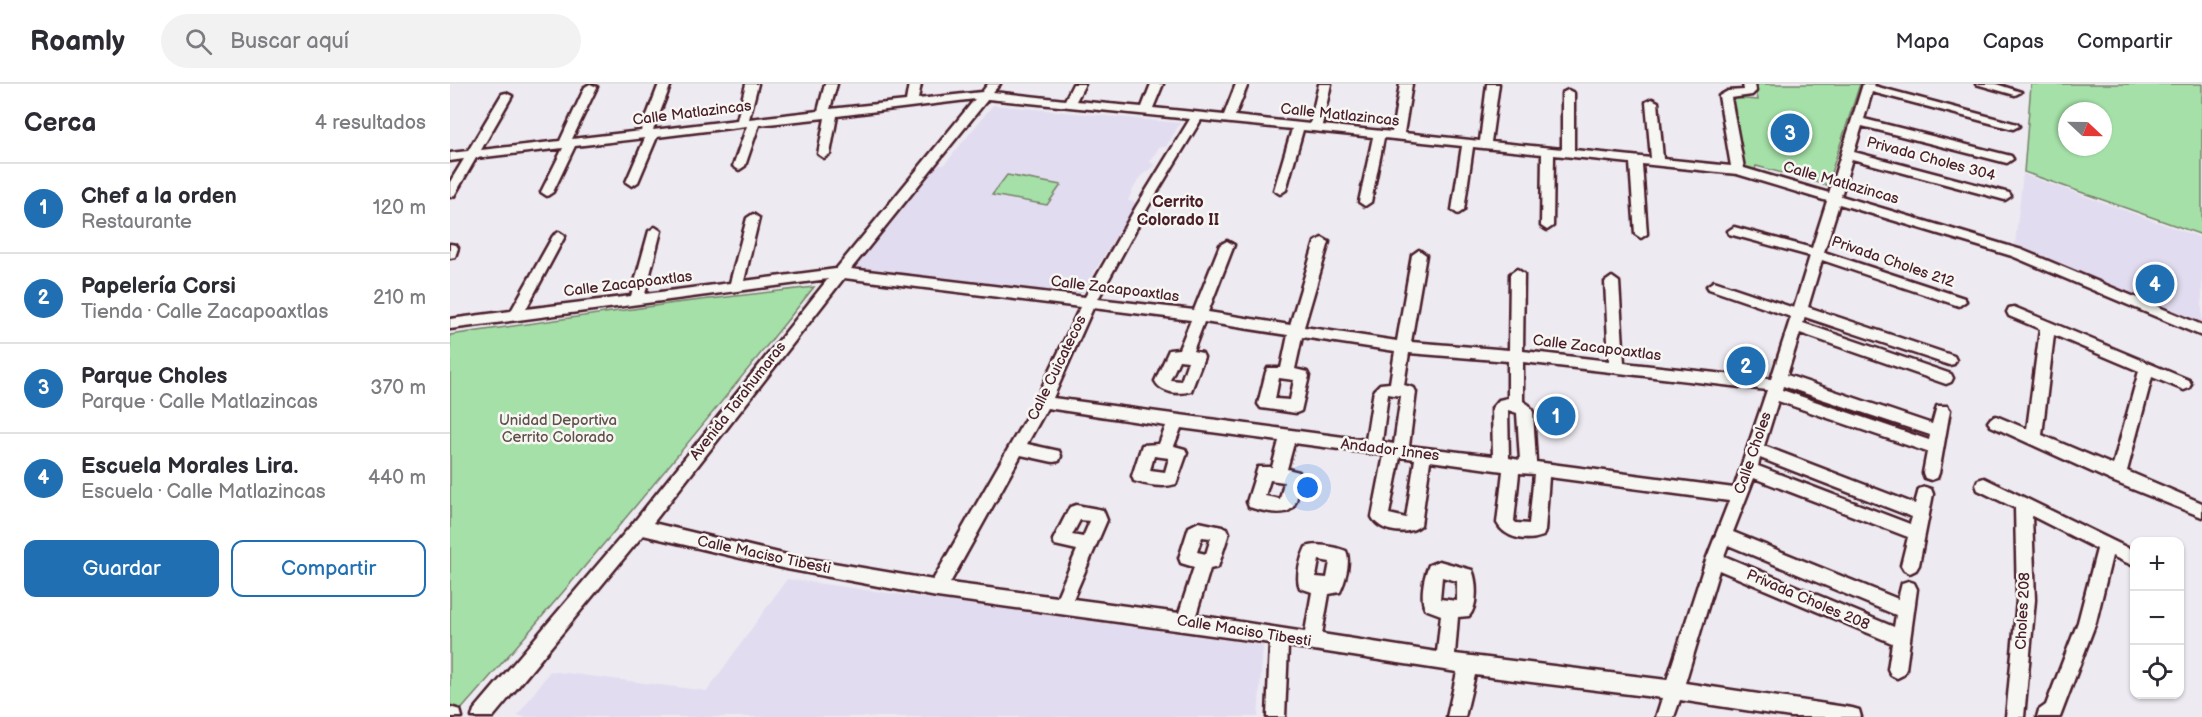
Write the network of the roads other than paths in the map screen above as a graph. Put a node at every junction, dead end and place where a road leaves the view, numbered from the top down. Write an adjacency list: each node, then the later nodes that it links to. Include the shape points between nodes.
1 (664, 84): 32 (street)
2 (752, 84): 28 (street)
3 (831, 84): 24 (street)
4 (915, 84): 22 (street)
5 (994, 84): 18 (street, Avenida Tarahumaras)
6 (1079, 84): 21 (street)
7 (1157, 84): 23 (street)
8 (1242, 84): 26 (street)
9 (1325, 84): 31 (street)
10 (1406, 84): 34 (street)
11 (1493, 84): 37 (street)
12 (1749, 84): 48 (street, via 1748,93 1725,96)
13 (1982, 84): 16 (street)
14 (1868, 86): 27 (street, Calle Choles); 29 (street)
15 (591, 87): 35 (street)
16 (2015, 92)
17 (1568, 93): 40 (street)
18 (984, 95): 21 (street, Calle Matlazincas); 22 (street, Calle Matlazincas); 67 (street, Avenida Tarahumaras)
19 (506, 96): 42 (street)
20 (1652, 102): 46 (street)
21 (1069, 104): 23 (street, Calle Matlazincas)
22 (911, 105): 24 (street, Calle Matlazincas)
23 (1146, 111): 25 (street, Calle Matlazincas)
24 (827, 115): 28 (street, Calle Matlazincas); 39 (street)
25 (1197, 117): 26 (street, Calle Matlazincas); 73 (street, Calle Cuicatecos)
26 (1228, 120): 30 (street, Calle Matlazincas)
27 (1858, 121): 41 (street, Calle Choles); 44 (street, Privada Choles 304)
28 (748, 124): 32 (street, Calle Matlazincas); 47 (street)
29 (2013, 126)
30 (1298, 127): 31 (street, Calle Matlazincas); 50 (street)
31 (1315, 129): 33 (street, Calle Matlazincas)
32 (648, 135): 35 (street, Calle Matlazincas); 49 (street)
33 (1379, 135): 34 (street, Calle Matlazincas); 55 (street)
34 (1396, 136): 36 (street, Calle Matlazincas)
35 (568, 143): 42 (street, Calle Matlazincas); 51 (street)
36 (1468, 144): 37 (street, Calle Matlazincas); 56 (street)
37 (1485, 146): 38 (street, Calle Matlazincas)
38 (1548, 152): 40 (street, Calle Matlazincas); 58 (street)
39 (824, 154)
40 (1568, 154): 45 (street, Calle Matlazincas)
41 (1849, 154): 53 (street, Privada Choles 304); 54 (street, Calle Choles)
42 (473, 155): 43 (street, Calle Matlazincas); 52 (street)
43 (450, 157)
44 (2007, 159)
45 (1636, 161): 46 (street, Calle Matlazincas); 61 (street)
46 (1657, 163): 48 (street, Calle Matlazincas)
47 (739, 166)
48 (1738, 170): 54 (street, Calle Matlazincas)
49 (632, 182)
50 (1280, 190)
51 (547, 192)
52 (450, 194)
53 (2005, 196)
54 (1835, 199): 65 (street, Calle Choles); 82 (street, Calle Matlazincas, via 2017,253)
55 (1365, 202)
56 (1458, 210)
57 (753, 218): 71 (street)
58 (1547, 226)
59 (655, 231): 72 (street)
60 (1734, 231): 65 (street, Privada Choles 212)
61 (1641, 234)
62 (560, 236): 76 (street)
63 (1322, 242): 81 (street)
64 (1227, 245): 77 (street)
65 (1817, 254): 74 (street, Privada Choles 212); 78 (street, Calle Choles)
66 (1419, 255): 83 (street)
67 (841, 273): 71 (street, Calle Zacapoaxtlas); 73 (street, Calle Zacapoaxtlas); 119 (street, Avenida Tarahumaras)
68 (1517, 274): 85 (street)
69 (1612, 282): 86 (street)
70 (1713, 286): 78 (street)
71 (736, 287): 72 (street, Calle Zacapoaxtlas)
72 (637, 298): 76 (street, Calle Zacapoaxtlas)
73 (1089, 302): 77 (street, Calle Zacapoaxtlas); 92 (street, Calle Cuicatecos)
74 (1959, 302)
75 (2014, 312): 80 (street)
76 (515, 316): 79 (street, Calle Zacapoaxtlas)
77 (1199, 316): 81 (street, Calle Zacapoaxtlas); 84 (street)
78 (1798, 317): 78 (street, via 1945,384 1950,355); 90 (street, Calle Choles)
79 (450, 324)
80 (2048, 325): 87 (street); 99 (street)
81 (1296, 329): 83 (street, Calle Zacapoaxtlas); 88 (street)
82 (2202, 331)
83 (1405, 347): 85 (street, Calle Zacapoaxtlas); 91 (street)
84 (1184, 355)
85 (1517, 356): 86 (street, Calle Zacapoaxtlas); 93 (street)
86 (1617, 367): 90 (street, Calle Zacapoaxtlas)
87 (2147, 368): 89 (street); 112 (street)
88 (1287, 373)
89 (2184, 384)
90 (1775, 385): 97 (street); 102 (street, Calle Choles); 103 (street)
91 (1396, 389): 101 (street, via 1381,390); 105 (street, via 1407,390 1409,394)
92 (1043, 402): 95 (street, Andador Innes); 100 (street, Calle Cuicatecos)
93 (1515, 404): 108 (street, via 1525,412); 108 (street, via 1500,408)
94 (1942, 410): 97 (street)
95 (1175, 422): 98 (street, Andador Innes); 104 (street)
96 (1996, 422): 99 (street)
97 (1939, 432): 103 (street)
98 (1288, 437): 101 (street, Andador Innes); 110 (street)
99 (2034, 437): 112 (street)
100 (1017, 448): 107 (street); 129 (street, Calle Cuicatecos)
101 (1373, 448): 105 (street, Andador Innes)
102 (1754, 449): 109 (street, Calle Choles); 118 (street)
103 (1936, 449): 111 (street)
104 (1165, 450)
105 (1397, 451): 106 (street, Andador Innes); 106 (street, via 1380,517 1386,522 1408,525 1415,520)
106 (1423, 454): 108 (street, Andador Innes)
107 (1053, 456)
108 (1521, 466): 115 (street, Andador Innes)
109 (1749, 469): 115 (street, Calle Choles); 120 (street)
110 (1278, 473)
111 (1931, 473)
112 (2118, 476): 117 (street)
113 (1984, 485): 116 (street)
114 (1925, 494): 118 (street)
115 (1738, 495): 121 (street, Calle Choles)
116 (2023, 504): 122 (street); 147 (street, Choles 208, via 2026,600)
117 (2202, 510)
118 (1921, 513): 120 (street)
119 (640, 527): 129 (street, Calle Maciso Tibesti, via 787,562); 142 (street, Avenida Tarahumaras)
120 (1916, 533): 127 (street)
121 (1723, 535): 125 (street, Calle Choles); 133 (street, Privada Choles 208)
122 (2106, 544): 124 (street); 148 (street, via 2086,622 2053,711)
123 (1087, 545): 131 (street)
124 (2130, 557)
125 (1714, 560): 136 (street, Privada Choles 208); 141 (street, Calle Choles)
126 (1204, 562): 134 (street)
127 (1910, 565)
128 (1322, 586): 137 (street)
129 (937, 589): 131 (street, Calle Maciso Tibesti)
130 (1908, 589): 133 (street)
131 (1061, 606): 134 (street, Calle Maciso Tibesti)
132 (1450, 610): 138 (street)
133 (1904, 610): 136 (street)
134 (1185, 621): 135 (street, Calle Maciso Tibesti)
135 (1279, 635): 137 (street, Calle Maciso Tibesti); 143 (street)
136 (1902, 639): 140 (street)
137 (1312, 642): 138 (street, Calle Maciso Tibesti)
138 (1445, 662): 139 (street, Calle Maciso Tibesti)
139 (1468, 665): 141 (street, Calle Maciso Tibesti); 144 (street)
140 (1897, 669)
141 (1672, 690): 145 (street, Calle Choles); 146 (street, Calle Maciso Tibesti)
142 (481, 717)
143 (1276, 717)
144 (1456, 717)
145 (1665, 717)
146 (1852, 717)
147 (2015, 717)
148 (2046, 717)

